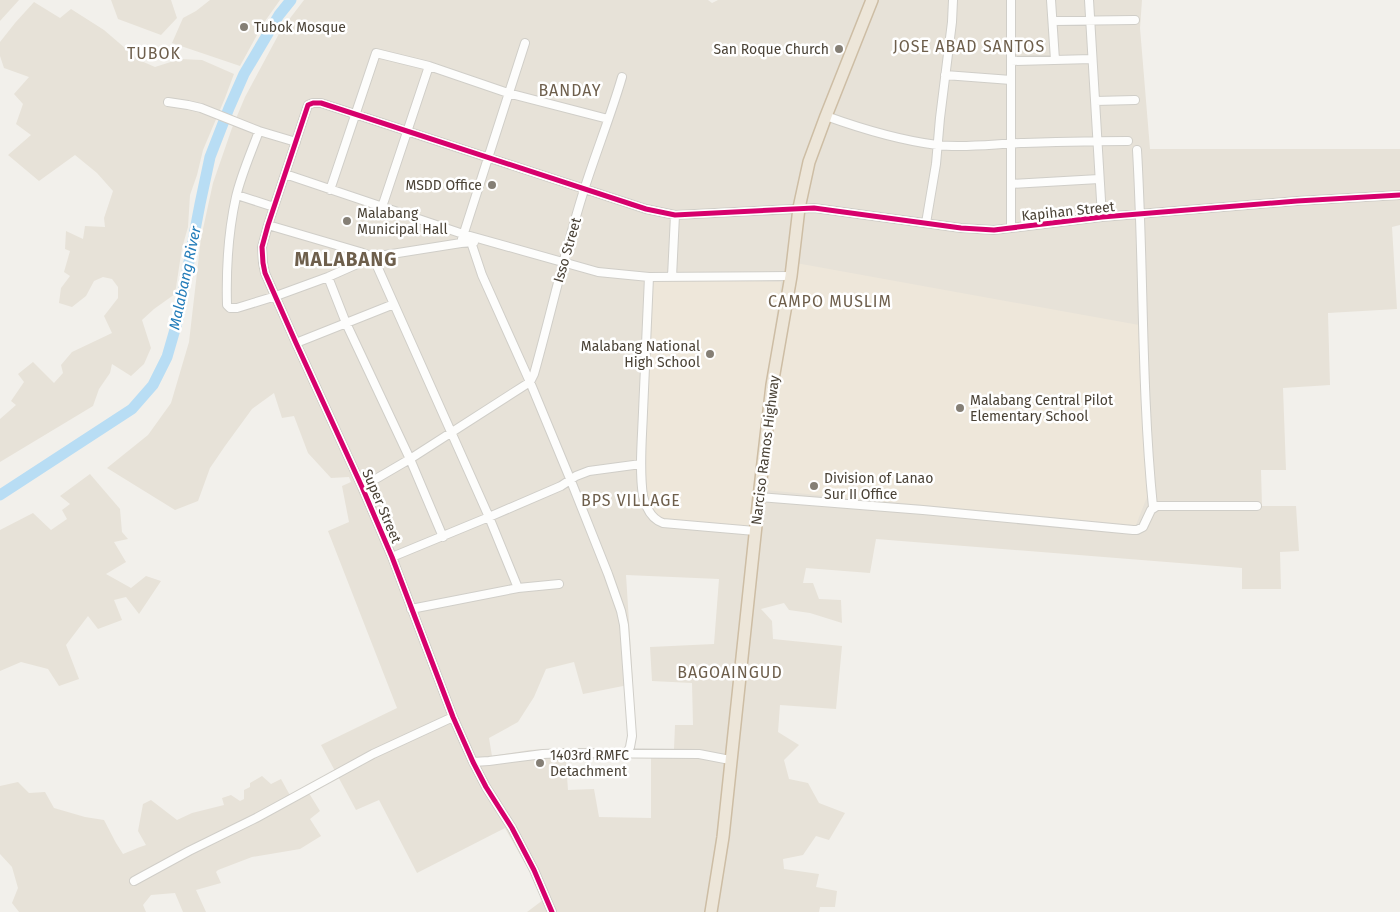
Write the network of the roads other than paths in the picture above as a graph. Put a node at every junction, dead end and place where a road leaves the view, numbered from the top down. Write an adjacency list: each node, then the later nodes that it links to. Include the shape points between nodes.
1 (872, 0): 23 (highway, Narciso Ramos Highway)
2 (953, 0): 14 (street)
3 (1011, 0): 12 (street)
4 (1052, 0): 8 (street)
5 (1089, 0): 6 (street)
6 (1090, 20): 7 (street); 8 (street); 10 (street)
7 (1135, 20)
8 (1053, 21): 11 (street)
9 (525, 43): 17 (street)
10 (1092, 59): 11 (street); 19 (street)
11 (1055, 60): 12 (street)
12 (1011, 61): 16 (street)
13 (429, 66): 17 (street); 22 (street, via 376,53); 26 (street)
14 (945, 76): 16 (street); 31 (street)
15 (622, 78): 24 (street, Isso Street)
16 (1012, 80): 30 (street)
17 (508, 93): 24 (street); 33 (street)
18 (1135, 100): 19 (street)
19 (1095, 101): 27 (street)
20 (168, 102): 25 (street, via 209,111)
21 (313, 102): 22 (street, Kapihan Street); 29 (street, Super Street, via 308,105)
22 (356, 115): 26 (street, Kapihan Street); 38 (street)
23 (826, 116): 31 (street, via 878,134); 43 (highway, Narciso Ramos Highway, via 809,162)
24 (608, 119): 37 (street, Isso Street)
25 (259, 131): 29 (street); 39 (street)
26 (407, 132): 33 (street, Kapihan Street); 42 (street)
27 (1098, 141): 28 (street); 30 (street); 35 (street)
28 (1128, 141)
29 (296, 142): 34 (street, Super Street)
30 (1010, 144): 31 (street); 36 (street)
31 (938, 145): 47 (street)
32 (1137, 150): 45 (street)
33 (487, 158): 37 (street, Kapihan Street); 50 (street)
34 (285, 174): 38 (street); 41 (street, Super Street)
35 (1099, 179): 36 (street); 46 (street)
36 (1011, 184): 49 (street)
37 (584, 189): 44 (street, Kapihan Street); 55 (street, Isso Street)
38 (330, 190): 42 (street)
39 (237, 195): 41 (street); 60 (street, via 229,234 227,305 237,308)
40 (1400, 195): 45 (street, Kapihan Street)
41 (274, 207): 48 (street, Super Street)
42 (382, 207): 50 (street)
43 (799, 208): 44 (street, Kapihan Street); 47 (street, Kapihan Street, via 826,208); 56 (highway, Narciso Ramos Highway)
44 (674, 215): 59 (street)
45 (1141, 215): 46 (street, Kapihan Street); 72 (street, via 1145,399)
46 (1102, 217): 49 (street, Kapihan Street)
47 (926, 223): 49 (street, Kapihan Street, via 979,229)
48 (268, 225): 54 (street); 60 (street, Super Street, via 262,247 263,263)
49 (1011, 228)
50 (463, 234): 51 (street); 53 (street)
51 (484, 240): 52 (street); 55 (street)
52 (471, 242): 53 (street); 64 (street, via 482,275)
53 (461, 243): 54 (street)
54 (373, 257): 57 (street); 61 (street)
55 (563, 263): 58 (street, via 598,272); 64 (street, Isso Street)
56 (790, 276): 59 (street); 70 (highway, Narciso Ramos Highway, via 772,385)
57 (328, 277): 60 (street); 62 (street)
58 (649, 277): 59 (street); 67 (street)
59 (672, 277)
60 (276, 296): 63 (street, Super Street)
61 (394, 304): 62 (street); 65 (street)
62 (346, 322): 63 (street); 66 (street)
63 (296, 343): 69 (street, Super Street)
64 (530, 382): 65 (street); 68 (street)
65 (451, 433): 66 (street); 73 (street)
66 (410, 459): 69 (street); 75 (street)
67 (641, 464): 68 (street, via 589,471); 74 (street, via 647,508 657,521)
68 (570, 481): 73 (street); 81 (street, via 608,574 624,625 632,736)
69 (362, 487): 76 (street, Super Street)
70 (759, 497): 72 (street, via 1133,530 1143,527); 74 (highway, Narciso Ramos Highway)
71 (1257, 506): 72 (street)
72 (1153, 507)
73 (489, 517): 75 (street); 78 (street)
74 (755, 531): 82 (highway, Narciso Ramos Highway)
75 (443, 536): 76 (street)
76 (392, 557): 79 (street, Super Street)
77 (559, 584): 78 (street)
78 (518, 588): 79 (street)
79 (411, 609): 80 (street, Super Street)
80 (453, 717): 83 (street, Super Street); 84 (street, via 373,754)
81 (627, 753): 82 (street, via 699,754); 83 (street, via 555,753)
82 (730, 760): 86 (highway, Narciso Ramos Highway, via 723,837)
83 (473, 762): 85 (street, Super Street, via 512,828)
84 (134, 881)
85 (552, 912)
86 (711, 912)

